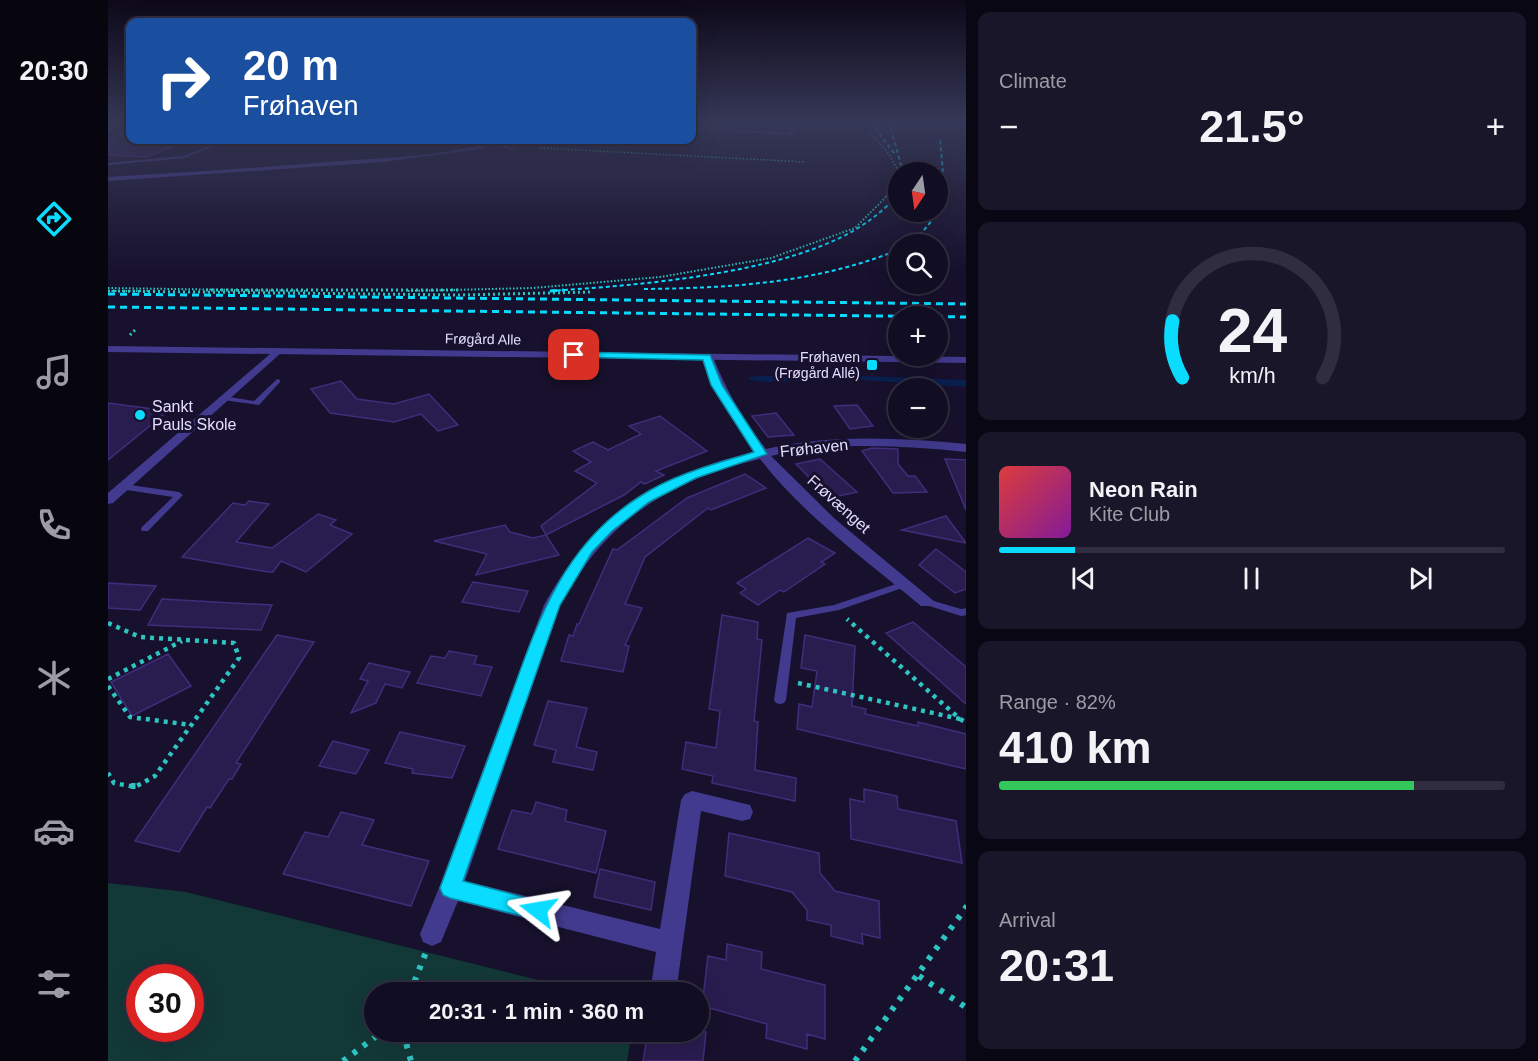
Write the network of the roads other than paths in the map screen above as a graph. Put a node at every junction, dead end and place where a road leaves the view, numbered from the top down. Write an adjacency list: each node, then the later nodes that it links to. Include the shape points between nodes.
1 (209, 172): 2 (street)
2 (108, 179)
3 (108, 349): 4 (street, Frøgård Alle)
4 (276, 351): 5 (street, Frøgård Alle); 8 (street)
5 (707, 357): 6 (street, Frøgård Alle); 10 (street, Frøvænget, via 716,385)
6 (966, 360)
7 (278, 381): 8 (lane, via 256,403)
8 (224, 398): 11 (street)
9 (966, 448): 10 (street, Frøhaven, via 866,443)
10 (761, 454): 14 (street, Frøvænget, via 800,494); 19 (street, Frøhaven, via 691,475 644,499 607,528 569,575 545,625)
11 (123, 487): 12 (street); 13 (lane, via 179,495)
12 (108, 500)
13 (145, 529)
14 (905, 584): 15 (street, Frøvænget); 17 (lane, via 835,608 791,615)
15 (927, 602): 16 (lane)
16 (966, 612)
17 (780, 700)
18 (742, 812): 21 (street, via 692,800)
19 (450, 888): 20 (street, Frøhaven); 21 (street)
20 (432, 934)
21 (670, 943): 22 (street)
22 (665, 982)

